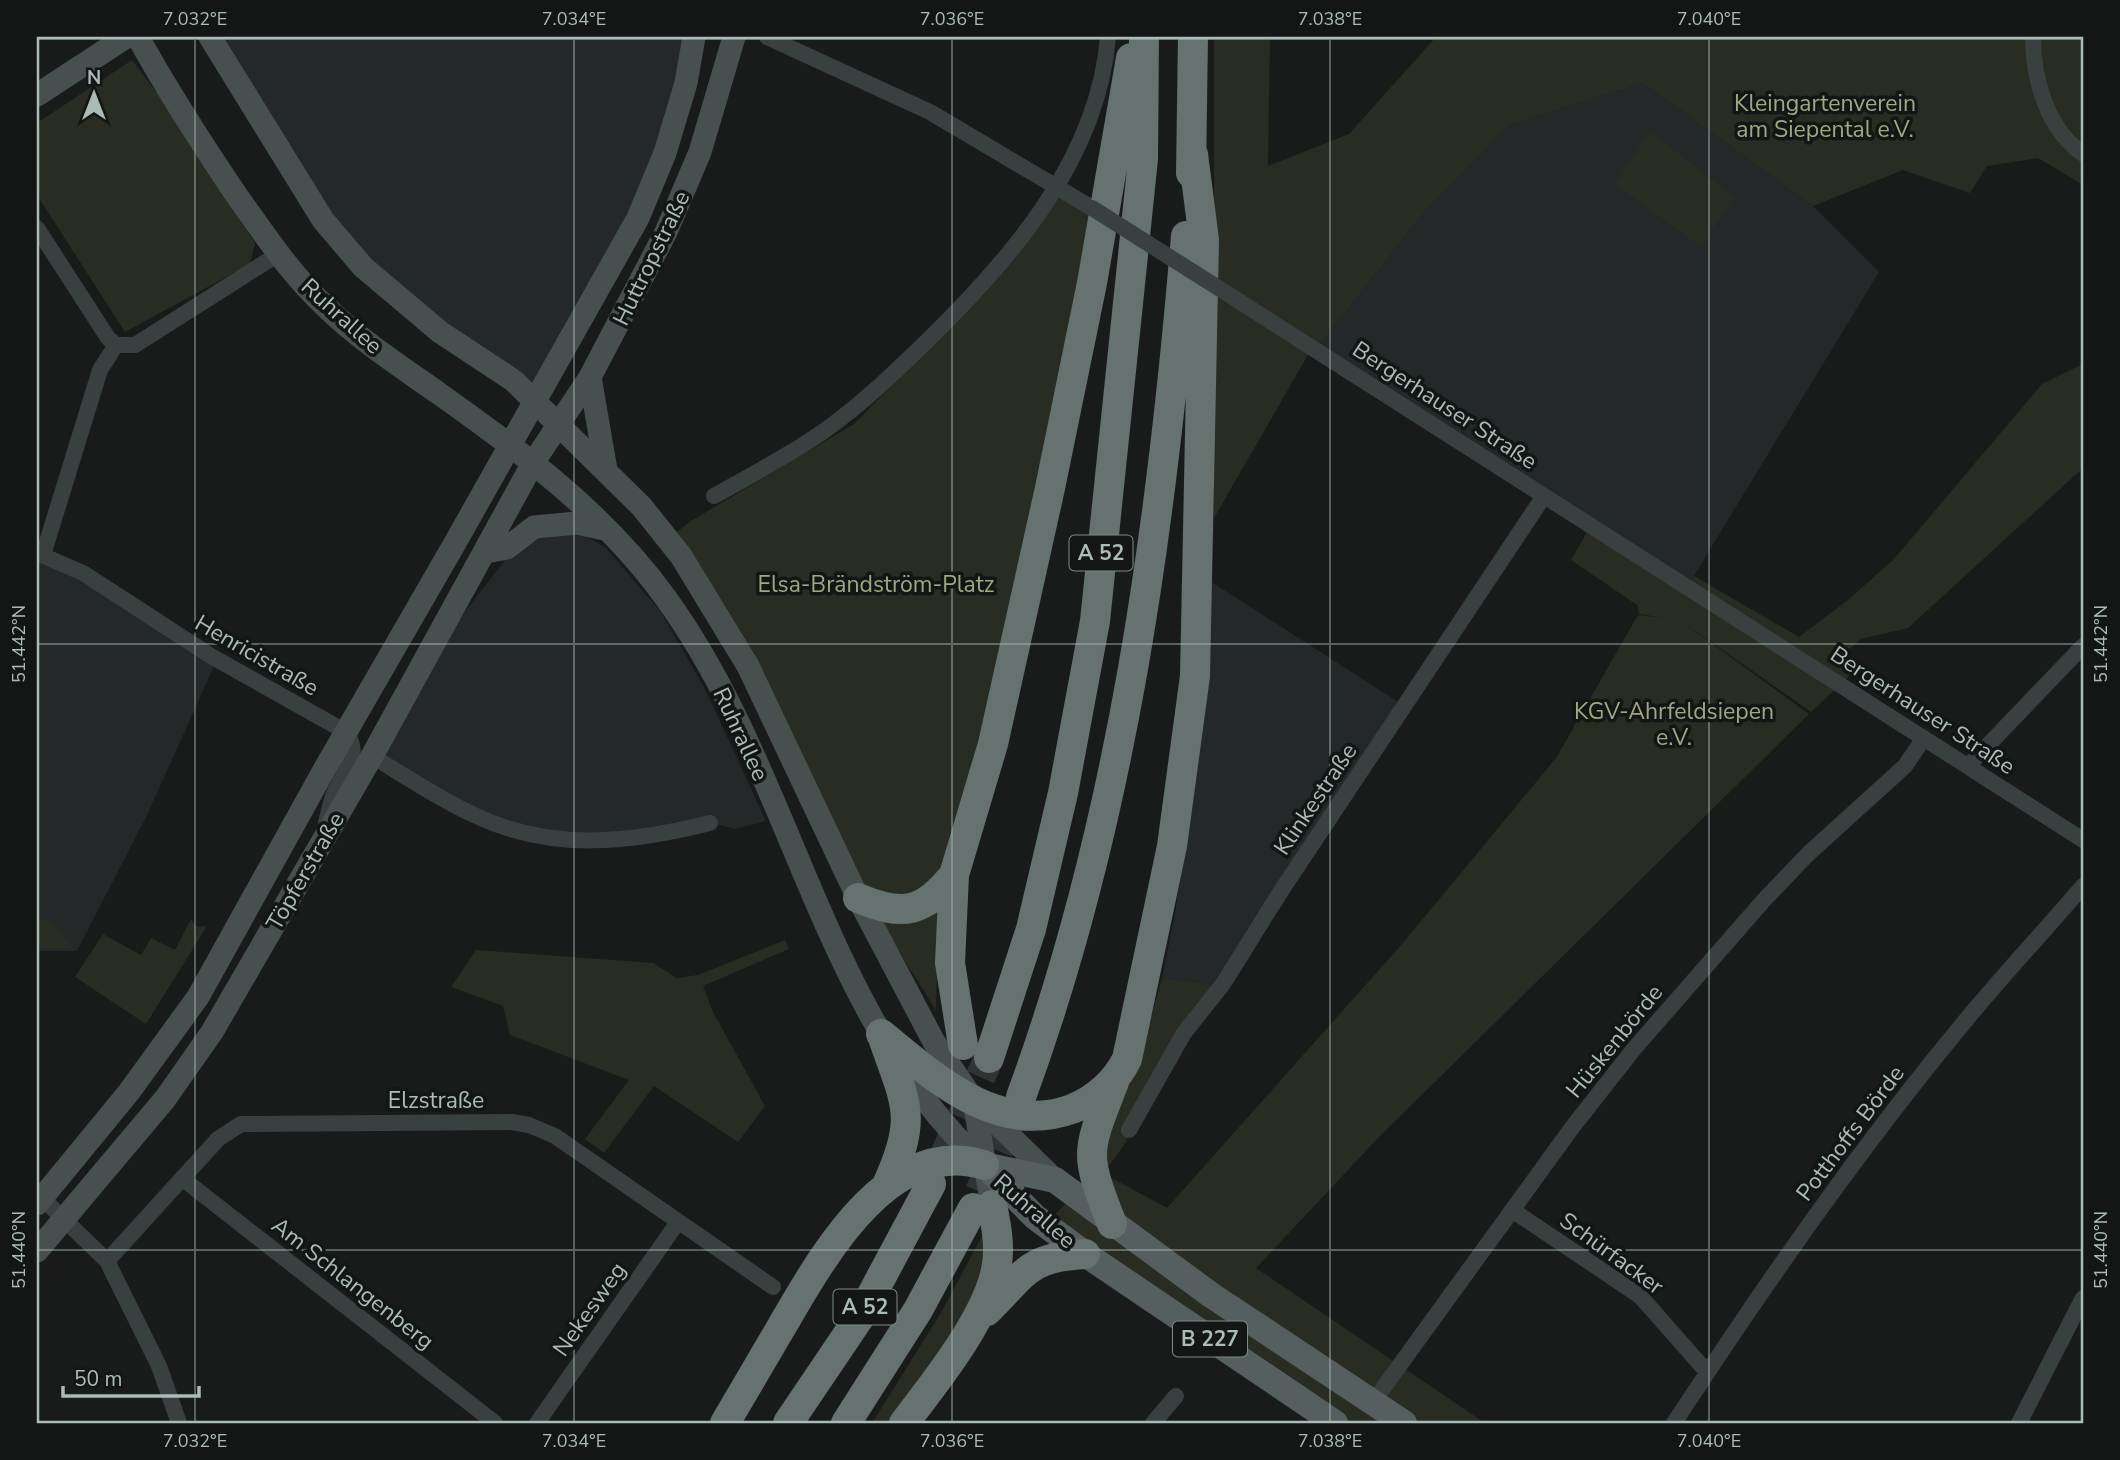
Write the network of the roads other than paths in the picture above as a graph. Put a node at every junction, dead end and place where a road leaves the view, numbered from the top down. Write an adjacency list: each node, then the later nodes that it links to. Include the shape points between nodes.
1 (126, 37): 12 (main road)
2 (138, 37): 17 (main road, Ruhrallee)
3 (210, 37): 20 (main road, Ruhrallee, via 323,220 363,267 409,308)
4 (694, 37): 20 (main road, Huttropstraße, via 665,153 638,218)
5 (734, 37): 19 (main road, Huttropstraße, via 700,152 667,232)
6 (766, 37): 15 (street, Bergerhauser Straße, via 930,112)
7 (1108, 37): 15 (street, via 1088,119)
8 (1135, 37): 38 (highway, via 1050,488 993,744)
9 (1144, 37): 43 (highway, A 52, via 1143,159 1095,621 1063,793 1034,915)
10 (1193, 37): 13 (highway, A 52)
11 (2033, 37): 14 (street, via 2049,111 2061,134)
12 (37, 95)
13 (1193, 153): 44 (highway, via 1204,240 1195,676 1172,846 1134,1032); 45 (highway, A 52, via 1175,368 1124,712 1084,896 1052,1010)
14 (2083, 154)
15 (1056, 185): 25 (street, via 1006,259 876,391 822,432); 26 (street, Bergerhauser Straße, bridge)
16 (37, 228): 18 (street)
17 (277, 255): 18 (street, via 135,345); 22 (main road, Ruhrallee, via 327,309)
18 (116, 345): 29 (street, via 100,370)
19 (590, 377): 21 (main road, Huttropstraße); 24 (main road)
20 (535, 400): 21 (main road, Ruhrallee); 22 (main road, Huttropstraße)
21 (559, 425): 23 (main road, Huttropstraße); 24 (main road, Ruhrallee)
22 (510, 445): 23 (main road, Ruhrallee); 31 (main road, Töpferstraße)
23 (533, 464): 27 (main road, Ruhrallee); 28 (main road, Töpferstraße)
24 (606, 470): 40 (main road, Ruhrallee, via 681,556 718,613 775,719)
25 (714, 496)
26 (1544, 496): 32 (street, Bergerhauser Straße); 47 (street, Klinkestraße, via 1223,984 1184,1033)
27 (604, 529): 28 (main road, via 577,523 534,527 507,548); 41 (main road, Ruhrallee, via 665,596 716,679 830,937)
28 (486, 552): 33 (main road, Töpferstraße)
29 (40, 554): 31 (street, Henricistraße, via 83,573 211,656)
30 (2083, 646): 34 (street)
31 (346, 732): 37 (street, via 353,743 353,758 334,794); 53 (main road, Töpferstraße, via 198,998 129,1093)
32 (1924, 738): 34 (street, Bergerhauser Straße); 55 (street, Hüskenbörde, via 1905,766 1808,854 1633,1050)
33 (372, 756): 35 (street, via 473,815 541,836 618,842); 37 (main road, Töpferstraße)
34 (1968, 766): 36 (street, Bergerhauser Straße)
35 (710, 823)
36 (2083, 840)
37 (318, 849): 56 (main road, Töpferstraße, via 212,1032 165,1098)
38 (954, 874): 40 (highway, via 936,897 911,910); 42 (highway)
39 (2083, 886): 65 (street, Potthoffs Börde, via 1906,1095)
40 (858, 898): 42 (main road, Ruhrallee)
41 (881, 1034): 46 (highway, via 937,1080); 48 (main road, Ruhrallee, via 934,1113); 52 (highway, via 905,1100 907,1124 904,1145)
42 (948, 1043): 46 (main road, Ruhrallee)
43 (989, 1058)
44 (1116, 1077): 46 (highway, via 1079,1106 1048,1115 1021,1116); 58 (highway, via 1093,1136 1090,1157)
45 (1021, 1097)
46 (974, 1101): 48 (main road, Ruhrallee); 50 (main road, Ruhrallee)
47 (1129, 1130)
48 (984, 1166): 50 (main road); 52 (highway, via 965,1161 935,1165); 54 (main road, Ruhrallee); 60 (main road, Ruhrallee / B 227, via 1035,1217)
49 (183, 1179): 57 (street, Elzstraße, via 218,1139 241,1124 512,1122 555,1136); 61 (street, Elzstraße); 69 (street, Am Schlangenberg)
50 (1055, 1180): 58 (main road, Ruhrallee)
51 (931, 1184): 72 (highway, A 52, via 861,1315)
52 (886, 1187): 71 (highway, via 848,1224 821,1261)
53 (39, 1201): 56 (street)
54 (982, 1206): 64 (highway, via 998,1242 997,1269); 73 (highway, A 52)
55 (1512, 1210): 65 (street, Schürfacker, via 1640,1296); 67 (street, Hüskenbörde)
56 (65, 1219): 59 (main road, Töpferstraße); 61 (street)
57 (678, 1222): 62 (street, Elzstraße); 70 (street, Nekesweg)
58 (1112, 1224): 67 (main road, Ruhrallee / B 227)
59 (37, 1251)
60 (1084, 1254): 64 (highway, via 1033,1264); 76 (main road, Ruhrallee / B 227)
61 (107, 1261): 68 (street, via 155,1356)
62 (773, 1287)
63 (2083, 1298): 79 (street)
64 (972, 1326): 74 (highway)
65 (1707, 1373): 78 (street, Potthoffs Börde)
66 (1176, 1396): 75 (street)
67 (1373, 1402): 77 (main road, Ruhrallee / B 227)
68 (179, 1423)
69 (495, 1423)
70 (537, 1423)
71 (725, 1423)
72 (788, 1423)
73 (846, 1423)
74 (904, 1423)
75 (1153, 1423)
76 (1335, 1423)
77 (1404, 1423)
78 (1674, 1423)
79 (2019, 1423)

